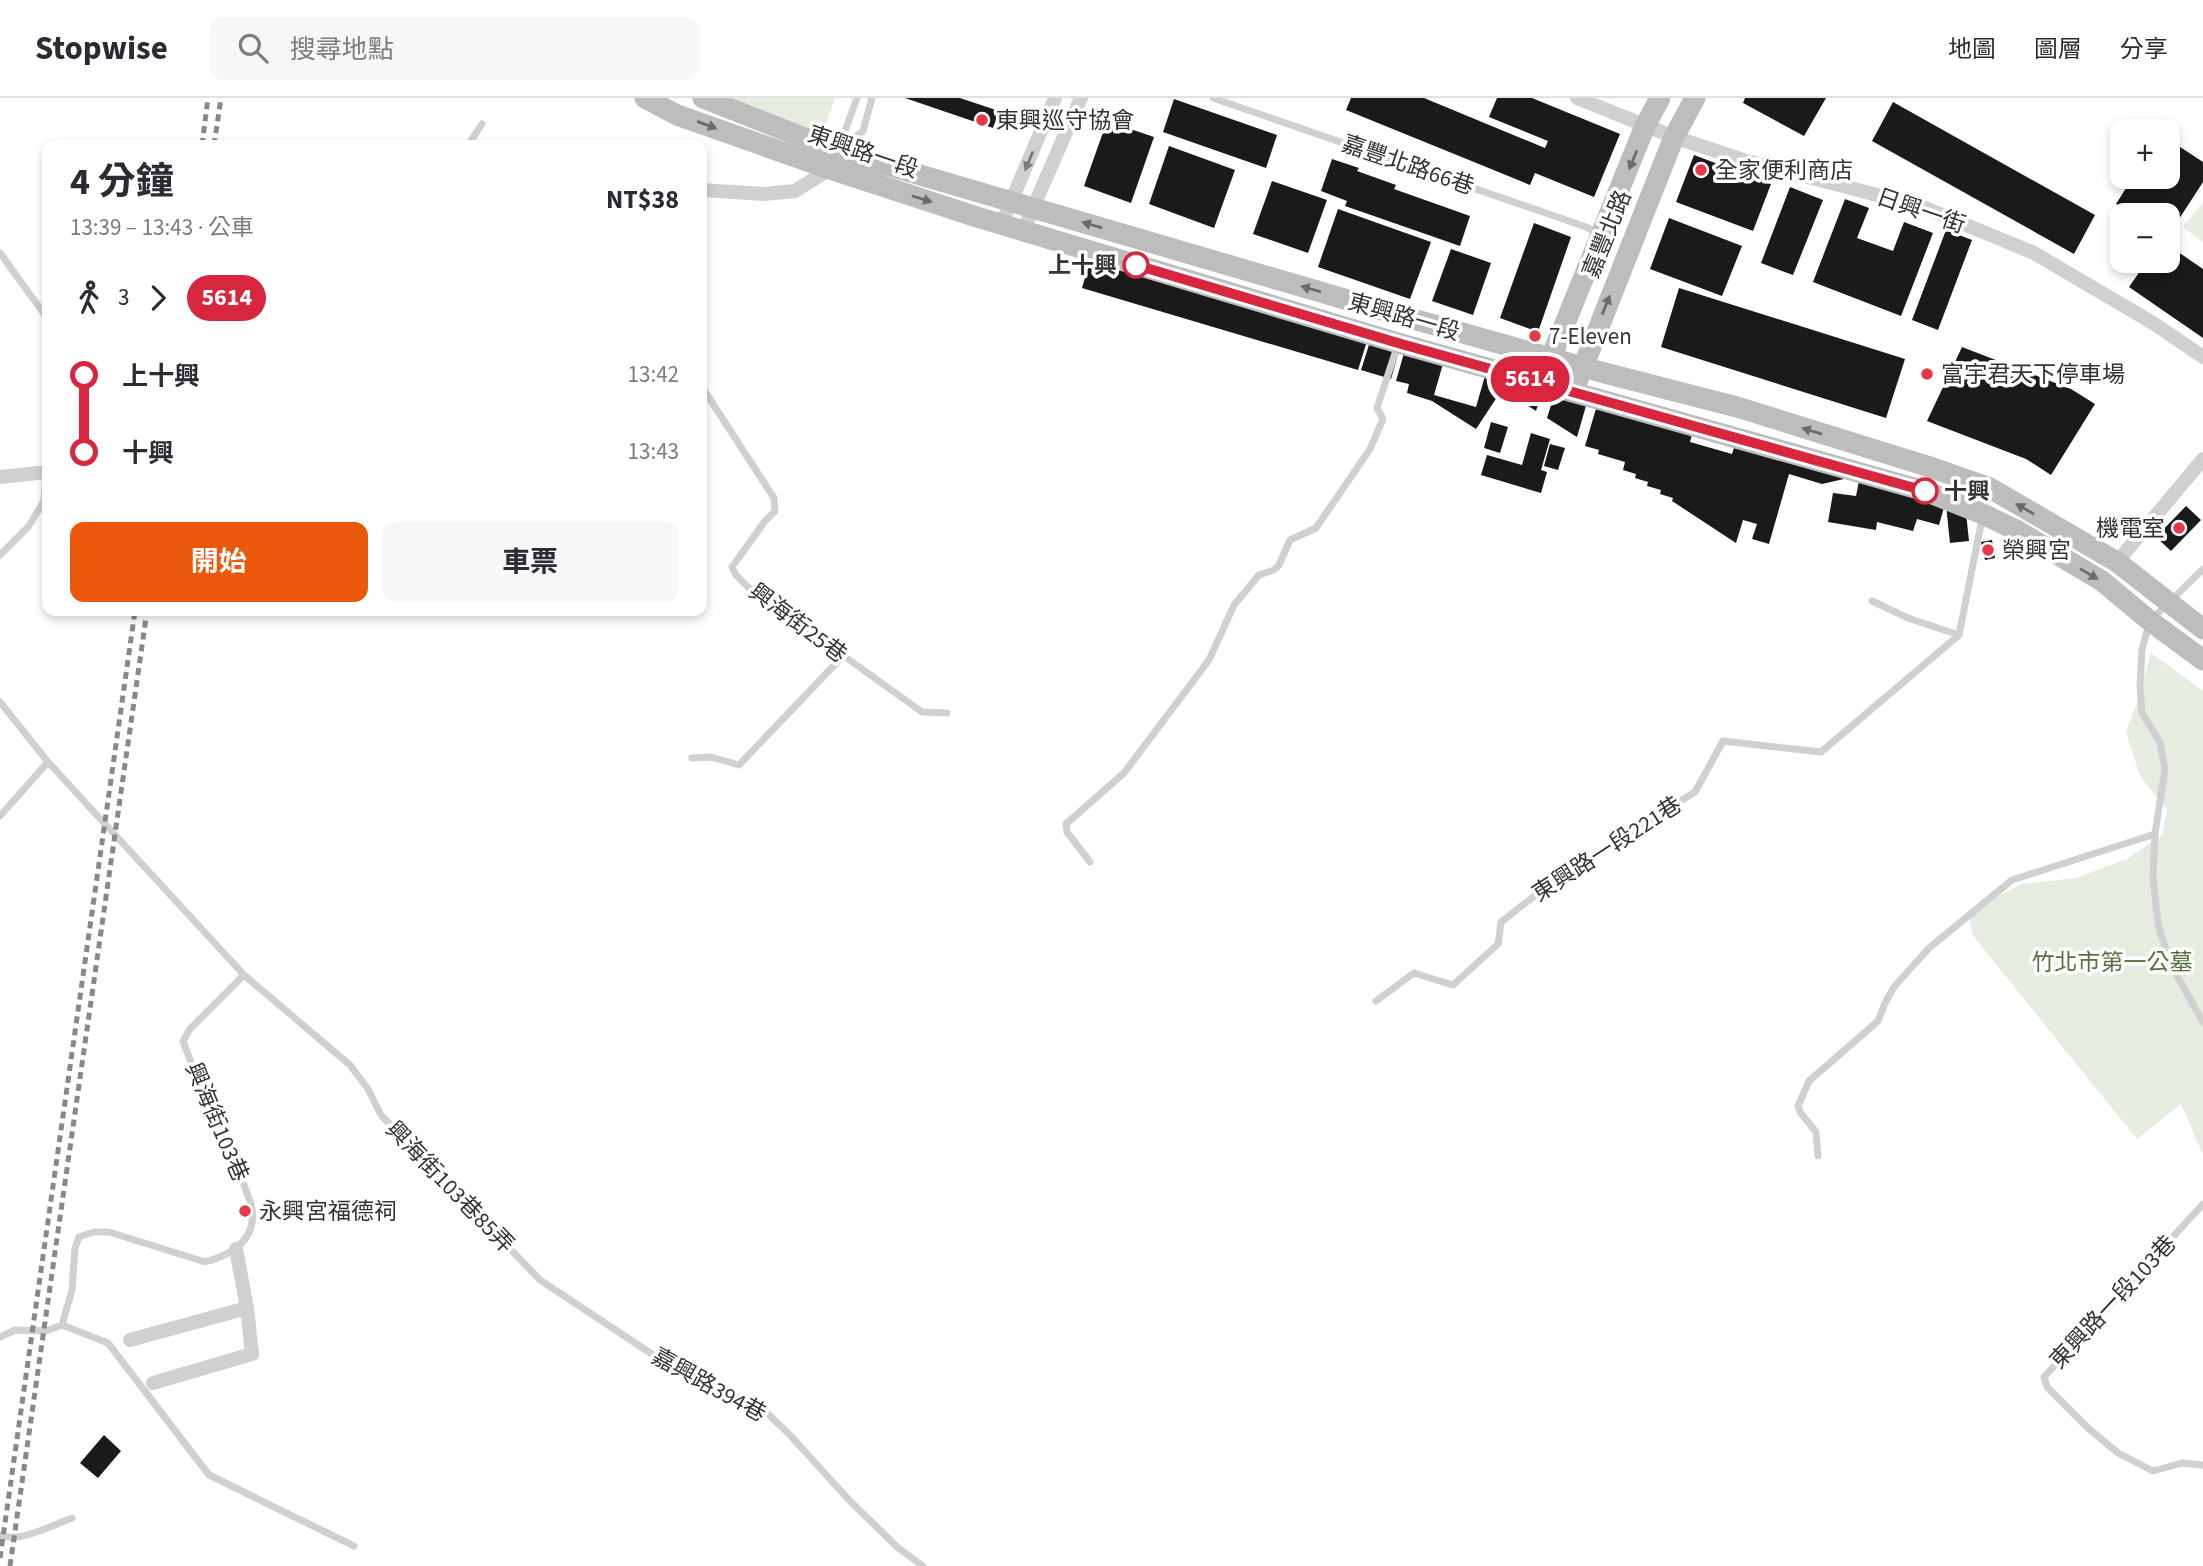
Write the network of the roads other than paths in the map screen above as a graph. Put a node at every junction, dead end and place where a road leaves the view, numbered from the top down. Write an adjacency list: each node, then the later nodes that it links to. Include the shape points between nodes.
1 (645, 98): 15 (street, 東興路一段, one-way to 15, via 677,115)
2 (703, 98): 15 (street, 東興路一段)
3 (858, 98): 15 (lane)
4 (873, 98): 15 (lane, via 863,131)
5 (1055, 98): 17 (street, one-way to 17)
6 (1081, 98): 17 (street)
7 (1213, 98): 20 (lane, 嘉豐北路66巷)
8 (1577, 98): 12 (street, 日興一街)
9 (1660, 98): 12 (street, 嘉豐北路)
10 (1695, 98): 13 (street, 嘉豐北路)
11 (482, 124): 14 (lane)
12 (1646, 126): 13 (street, 日興一街); 20 (street, 嘉豐北路, one-way to 20)
13 (1674, 137): 24 (street, 日興一街, via 1742,160 1923,207 2034,253); 26 (street, 嘉豐北路, one-way to 13)
14 (471, 140)
15 (834, 160): 16 (street, via 795,191); 17 (street, 東興路一段); 18 (street, 東興路一段, one-way to 18)
16 (707, 190)
17 (1022, 205): 18 (street); 19 (street); 25 (street, 東興路一段, one-way to 17)
18 (1002, 223): 19 (street, 東興路一段)
19 (1023, 231): 23 (street, 東興路一段)
20 (1602, 235): 25 (street, 嘉豐北路)
21 (0, 253): 22 (lane)
22 (42, 311)
23 (1398, 343): 27 (street, 東興路一段); 52 (lane, via 1377,408 1383,419 1370,449 1316,528 1290,540 1279,565 1259,575 1234,605 1209,660 1124,773 1066,824)
24 (2203, 357)
25 (1551, 358): 26 (street, 東興路一段); 27 (street, 嘉豐北路)
26 (1582, 366): 28 (street, 嘉豐北路); 33 (street, 東興路一段, one-way to 26, via 1737,407)
27 (1544, 383): 28 (street, 東興路一段)
28 (1574, 392): 35 (street, 東興路一段, via 1925,491)
29 (707, 395): 44 (lane, 興海街25巷, via 774,498 775,512 732,567 736,575)
30 (2203, 459): 37 (street)
31 (42, 473): 32 (street)
32 (0, 477)
33 (1990, 488): 35 (lane); 37 (street, 東興路一段, one-way to 33)
34 (42, 503): 36 (lane, via 28,527)
35 (1983, 514): 41 (street, 東興路一段, one-way to 41, via 2102,582); 43 (lane)
36 (0, 555)
37 (2116, 562): 40 (street, 東興路一段)
38 (2203, 569): 40 (lane)
39 (1872, 601): 43 (lane)
40 (2170, 603): 41 (lane); 42 (street, 東興路一段)
41 (2150, 621): 45 (street, 東興路一段); 51 (lane, via 2142,649 2140,688 2142,713 2160,742 2165,769)
42 (2203, 629)
43 (1959, 635): 54 (lane, 東興路一段221巷, via 1821,752 1723,741 1695,792 1560,876 1501,922 1498,944 1453,985 1414,972)
44 (842, 657): 47 (lane, 興海街25巷, via 922,712); 48 (lane, via 739,765 711,757)
45 (2203, 660)
46 (0, 702): 49 (lane)
47 (947, 713)
48 (692, 758)
49 (48, 762): 50 (lane); 53 (lane)
50 (0, 816)
51 (2155, 834): 55 (lane, via 2158,925 2171,965); 56 (lane, via 2012,880 1928,948 1895,987 1878,1021 1809,1081 1798,1106 1816,1132)
52 (1090, 862)
53 (244, 975): 58 (lane, 興海街103巷, via 183,1041 198,1081 216,1108 251,1204 251,1227); 59 (lane, 興海街103巷85弄, via 350,1065 381,1115)
54 (1376, 1000)
55 (2203, 1022)
56 (1818, 1156)
57 (2203, 1204): 65 (lane, 東興路一段103巷, via 2044,1377 2047,1387 2118,1453 2153,1471 2182,1462)
58 (236, 1249): 60 (street); 61 (lane, via 205,1262 109,1232 79,1237)
59 (540, 1280): 69 (lane, 嘉興路394巷, via 667,1364 765,1411 849,1500)
60 (247, 1308): 63 (street); 64 (street, via 252,1354)
61 (62, 1325): 62 (lane, via 46,1331 15,1330); 68 (lane, via 108,1343 209,1475)
62 (0, 1337)
63 (130, 1340)
64 (153, 1383)
65 (2203, 1465)
66 (72, 1518): 67 (lane, via 22,1537)
67 (0, 1535)
68 (354, 1546)
69 (923, 1566)

